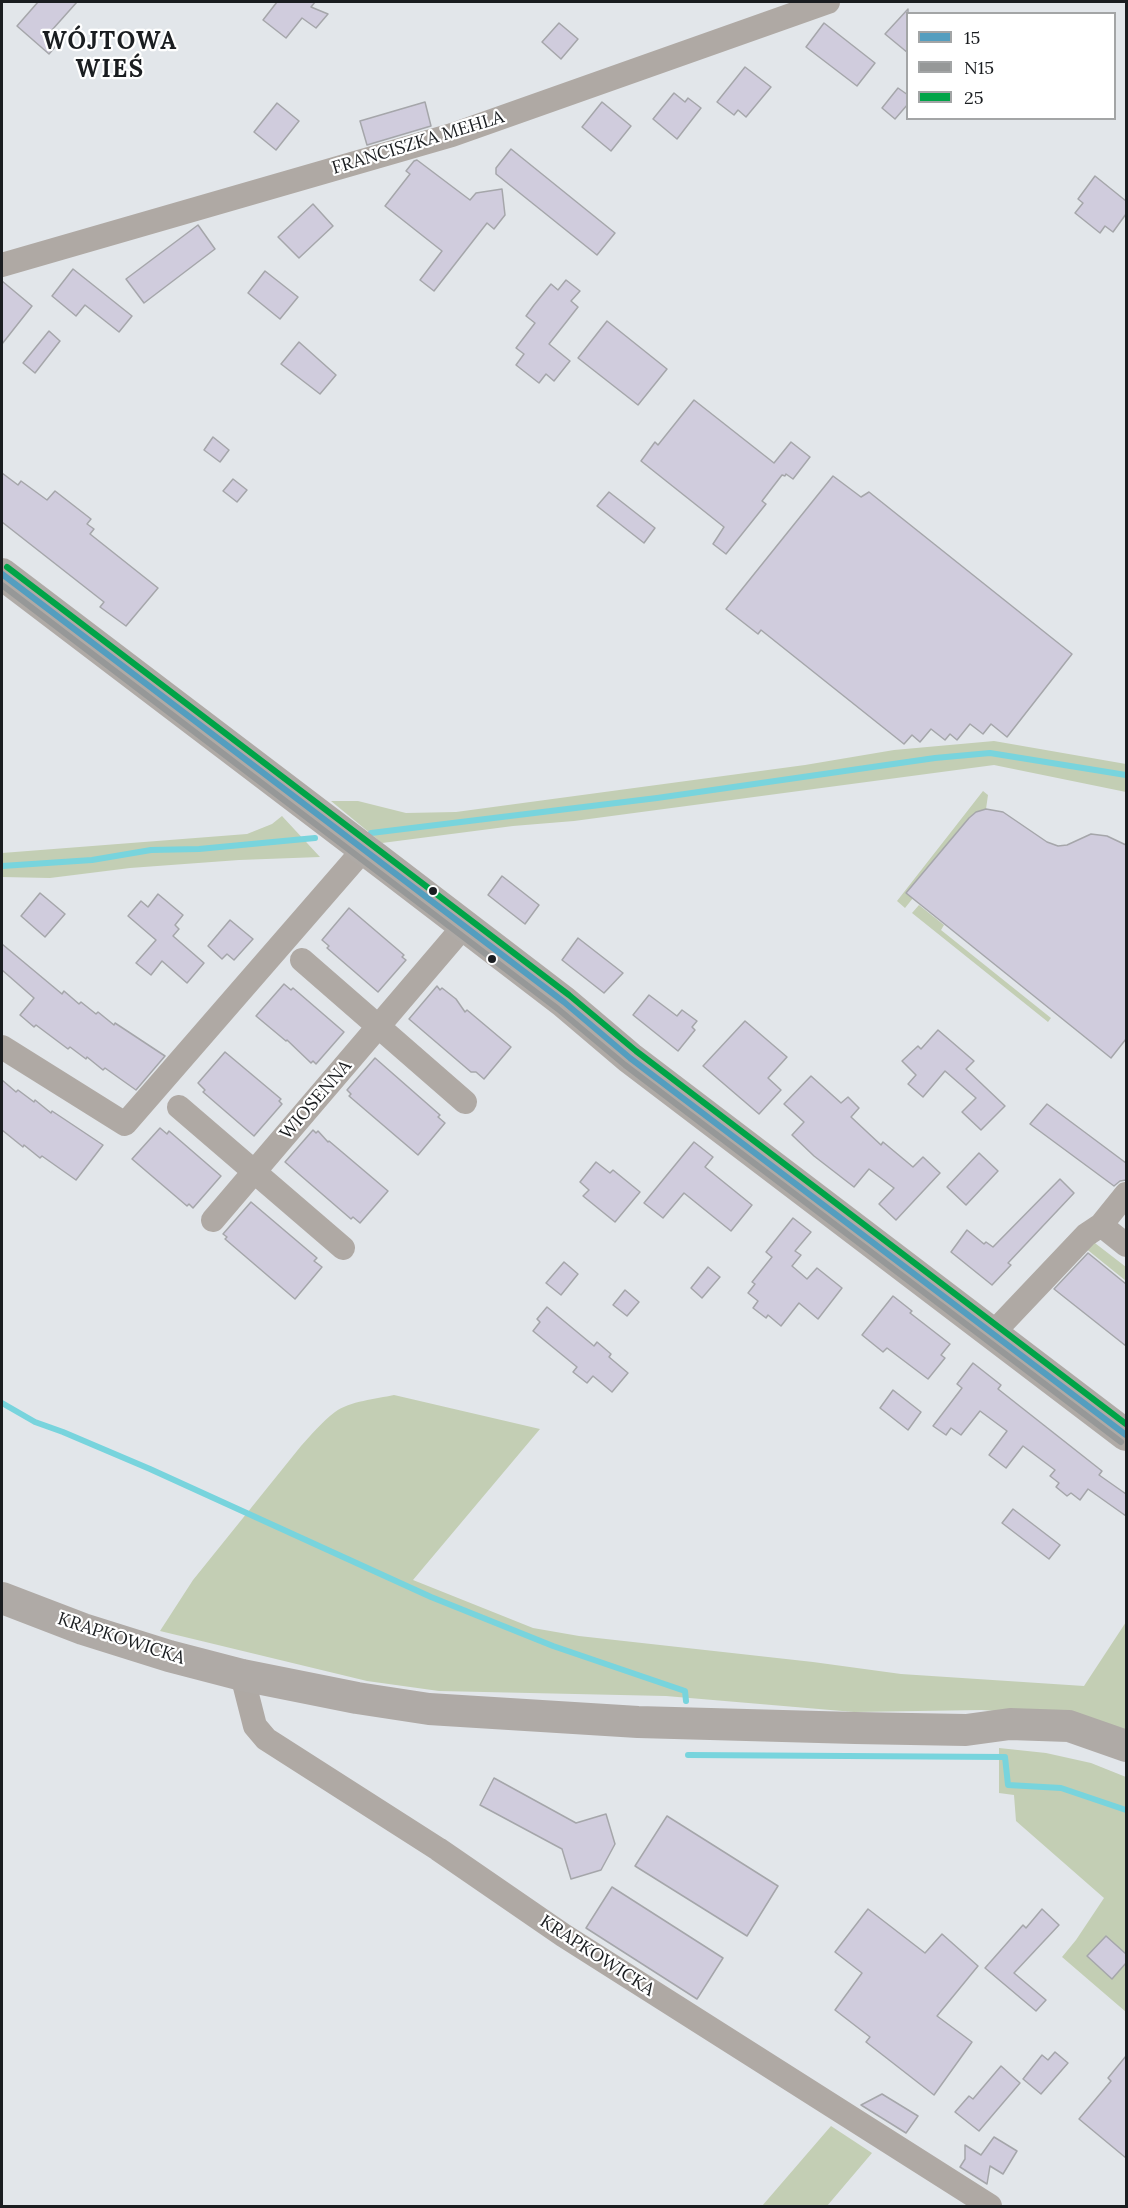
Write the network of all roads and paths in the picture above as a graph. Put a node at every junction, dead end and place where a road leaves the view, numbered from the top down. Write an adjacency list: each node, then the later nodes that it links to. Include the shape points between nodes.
1 (828, 2): 2 (street, FRANCISZKA MEHLA, via 452,135)
2 (2, 265)
3 (2, 574): 4 (main road)
4 (364, 849): 5 (main road); 8 (street, via 125,1124)
5 (464, 926): 7 (street, WIOSENNA); 17 (main road, via 630,1058)
6 (302, 960): 7 (street)
7 (378, 1027): 9 (street); 11 (street, WIOSENNA)
8 (2, 1047)
9 (465, 1102)
10 (179, 1107): 11 (street)
11 (254, 1172): 13 (street, WIOSENNA); 16 (street)
12 (1126, 1194): 14 (street)
13 (213, 1220)
14 (1101, 1225): 15 (street); 17 (street, via 1086,1235)
15 (1126, 1245)
16 (343, 1248)
17 (994, 1332): 18 (main road)
18 (1126, 1435)
19 (2, 1598): 20 (main road, KRAPKOWICKA, via 83,1629)
20 (242, 1675): 21 (main road, KRAPKOWICKA, via 429,1709 638,1722); 24 (street, KRAPKOWICKA, via 255,1726 267,1739 438,1849 562,1935)
21 (966, 1730): 22 (main road, KRAPKOWICKA, via 1011,1724 1070,1726); 23 (main road, KRAPKOWICKA, via 1070,1746)
22 (1126, 1746)
23 (1126, 1764)
24 (990, 2206)

